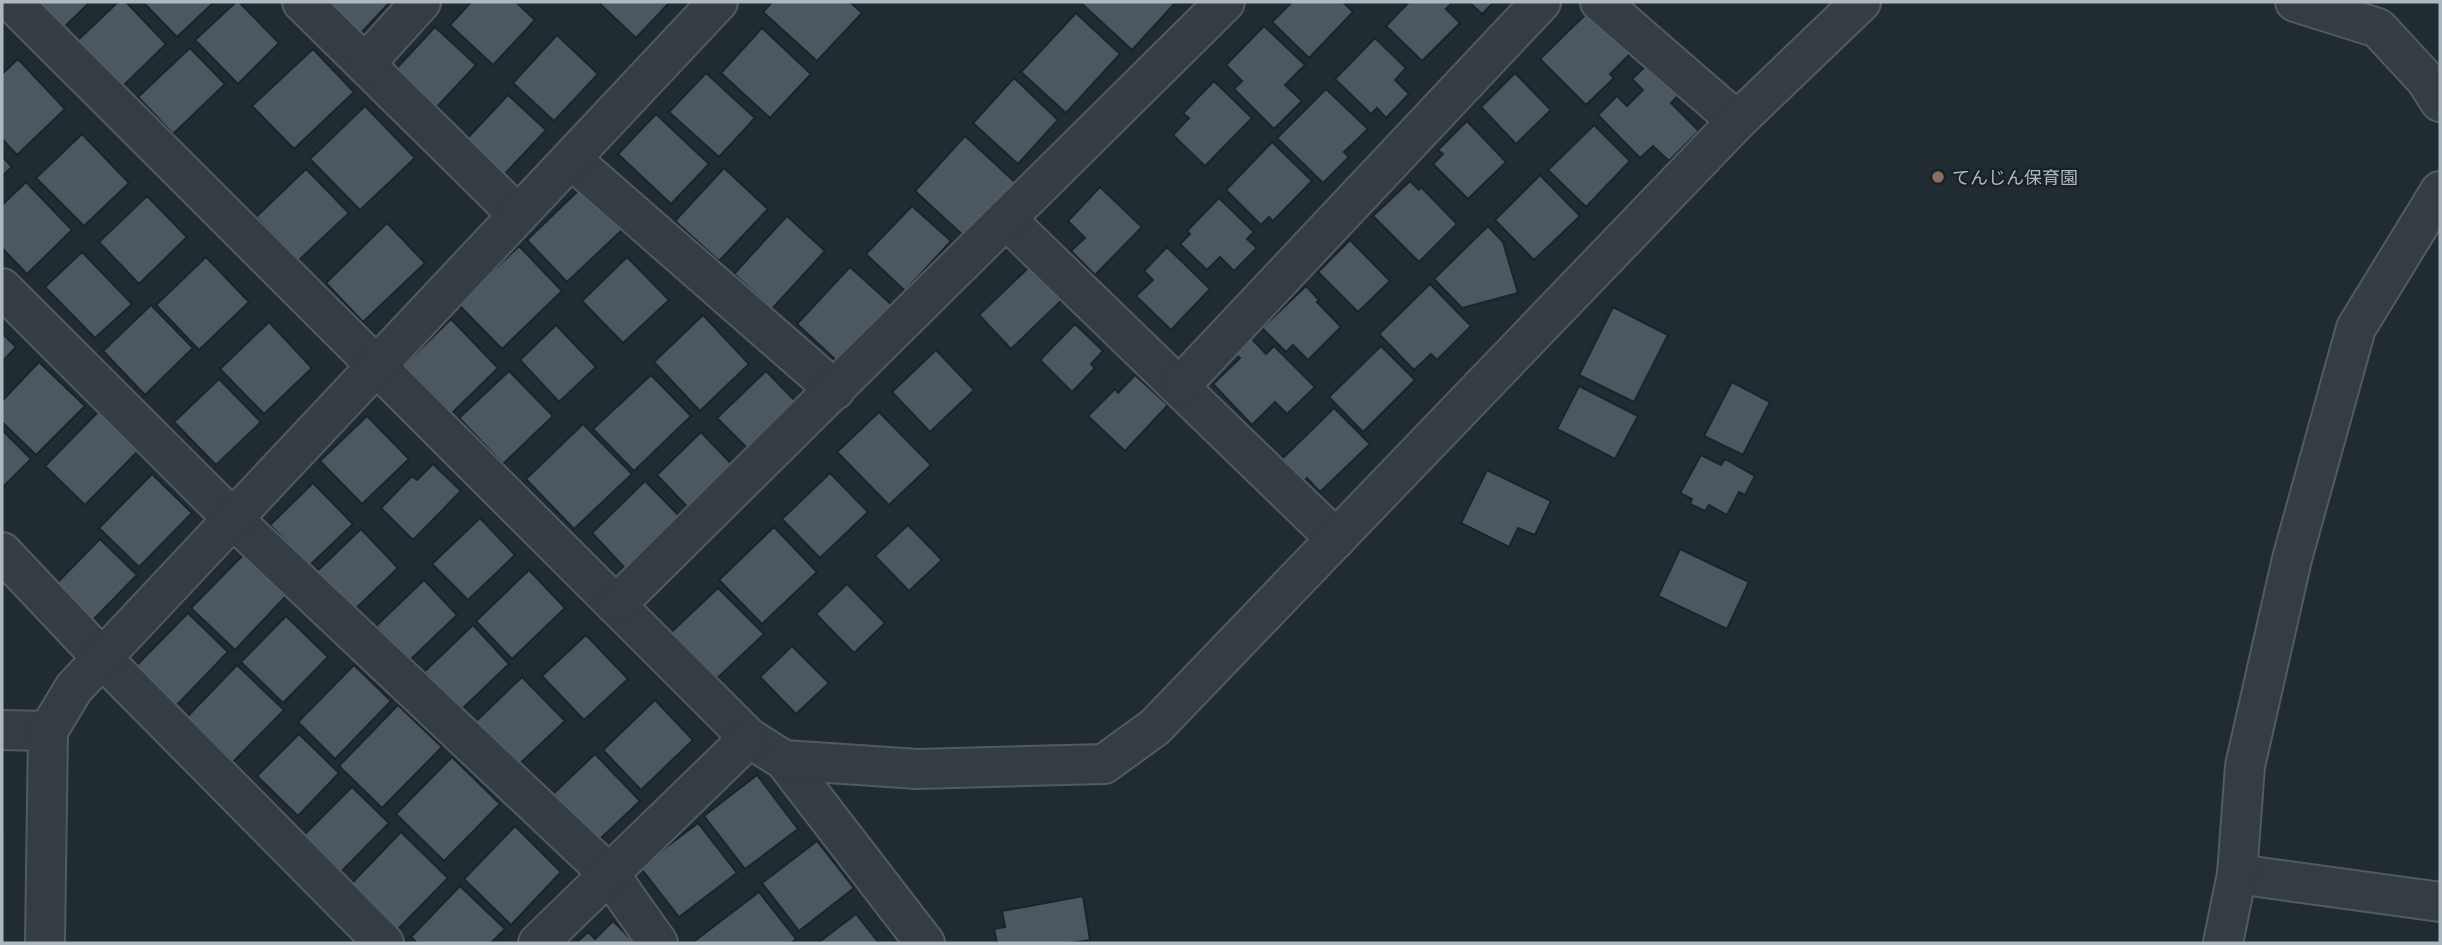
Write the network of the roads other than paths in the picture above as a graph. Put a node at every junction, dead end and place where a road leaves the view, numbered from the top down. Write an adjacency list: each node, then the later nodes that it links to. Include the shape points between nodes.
1 (12, 2): 18 (street)
2 (302, 2): 10 (street)
3 (421, 2): 10 (street)
4 (718, 2): 13 (street)
5 (1225, 2): 16 (street)
6 (1541, 2): 19 (street)
7 (1600, 2): 12 (street)
8 (1861, 2): 12 (street)
9 (2295, 2): 11 (street, via 2378,28)
10 (365, 64): 15 (street)
11 (2440, 102)
12 (1737, 121): 22 (street)
13 (571, 159): 15 (street); 20 (street)
14 (2440, 191): 30 (street, via 2356,328 2292,559 2245,766)
15 (518, 215): 18 (street)
16 (1006, 219): 19 (street); 20 (street)
17 (2, 288): 21 (street)
18 (377, 366): 21 (street); 24 (street)
19 (1178, 387): 22 (street)
20 (835, 390): 24 (street)
21 (233, 519): 25 (street); 31 (street)
22 (1336, 539): 29 (street, via 1155,727 1104,764 918,769)
23 (2, 552): 25 (street)
24 (616, 605): 28 (street)
25 (102, 658): 27 (street, via 74,688); 34 (street)
26 (2, 730): 27 (street)
27 (48, 731): 33 (street)
28 (750, 738): 29 (street); 31 (street)
29 (784, 760): 37 (street)
30 (2237, 874): 32 (street); 38 (street)
31 (610, 875): 35 (street); 36 (street)
32 (2440, 902)
33 (45, 943)
34 (384, 943)
35 (538, 943)
36 (658, 943)
37 (925, 943)
38 (2223, 943)

